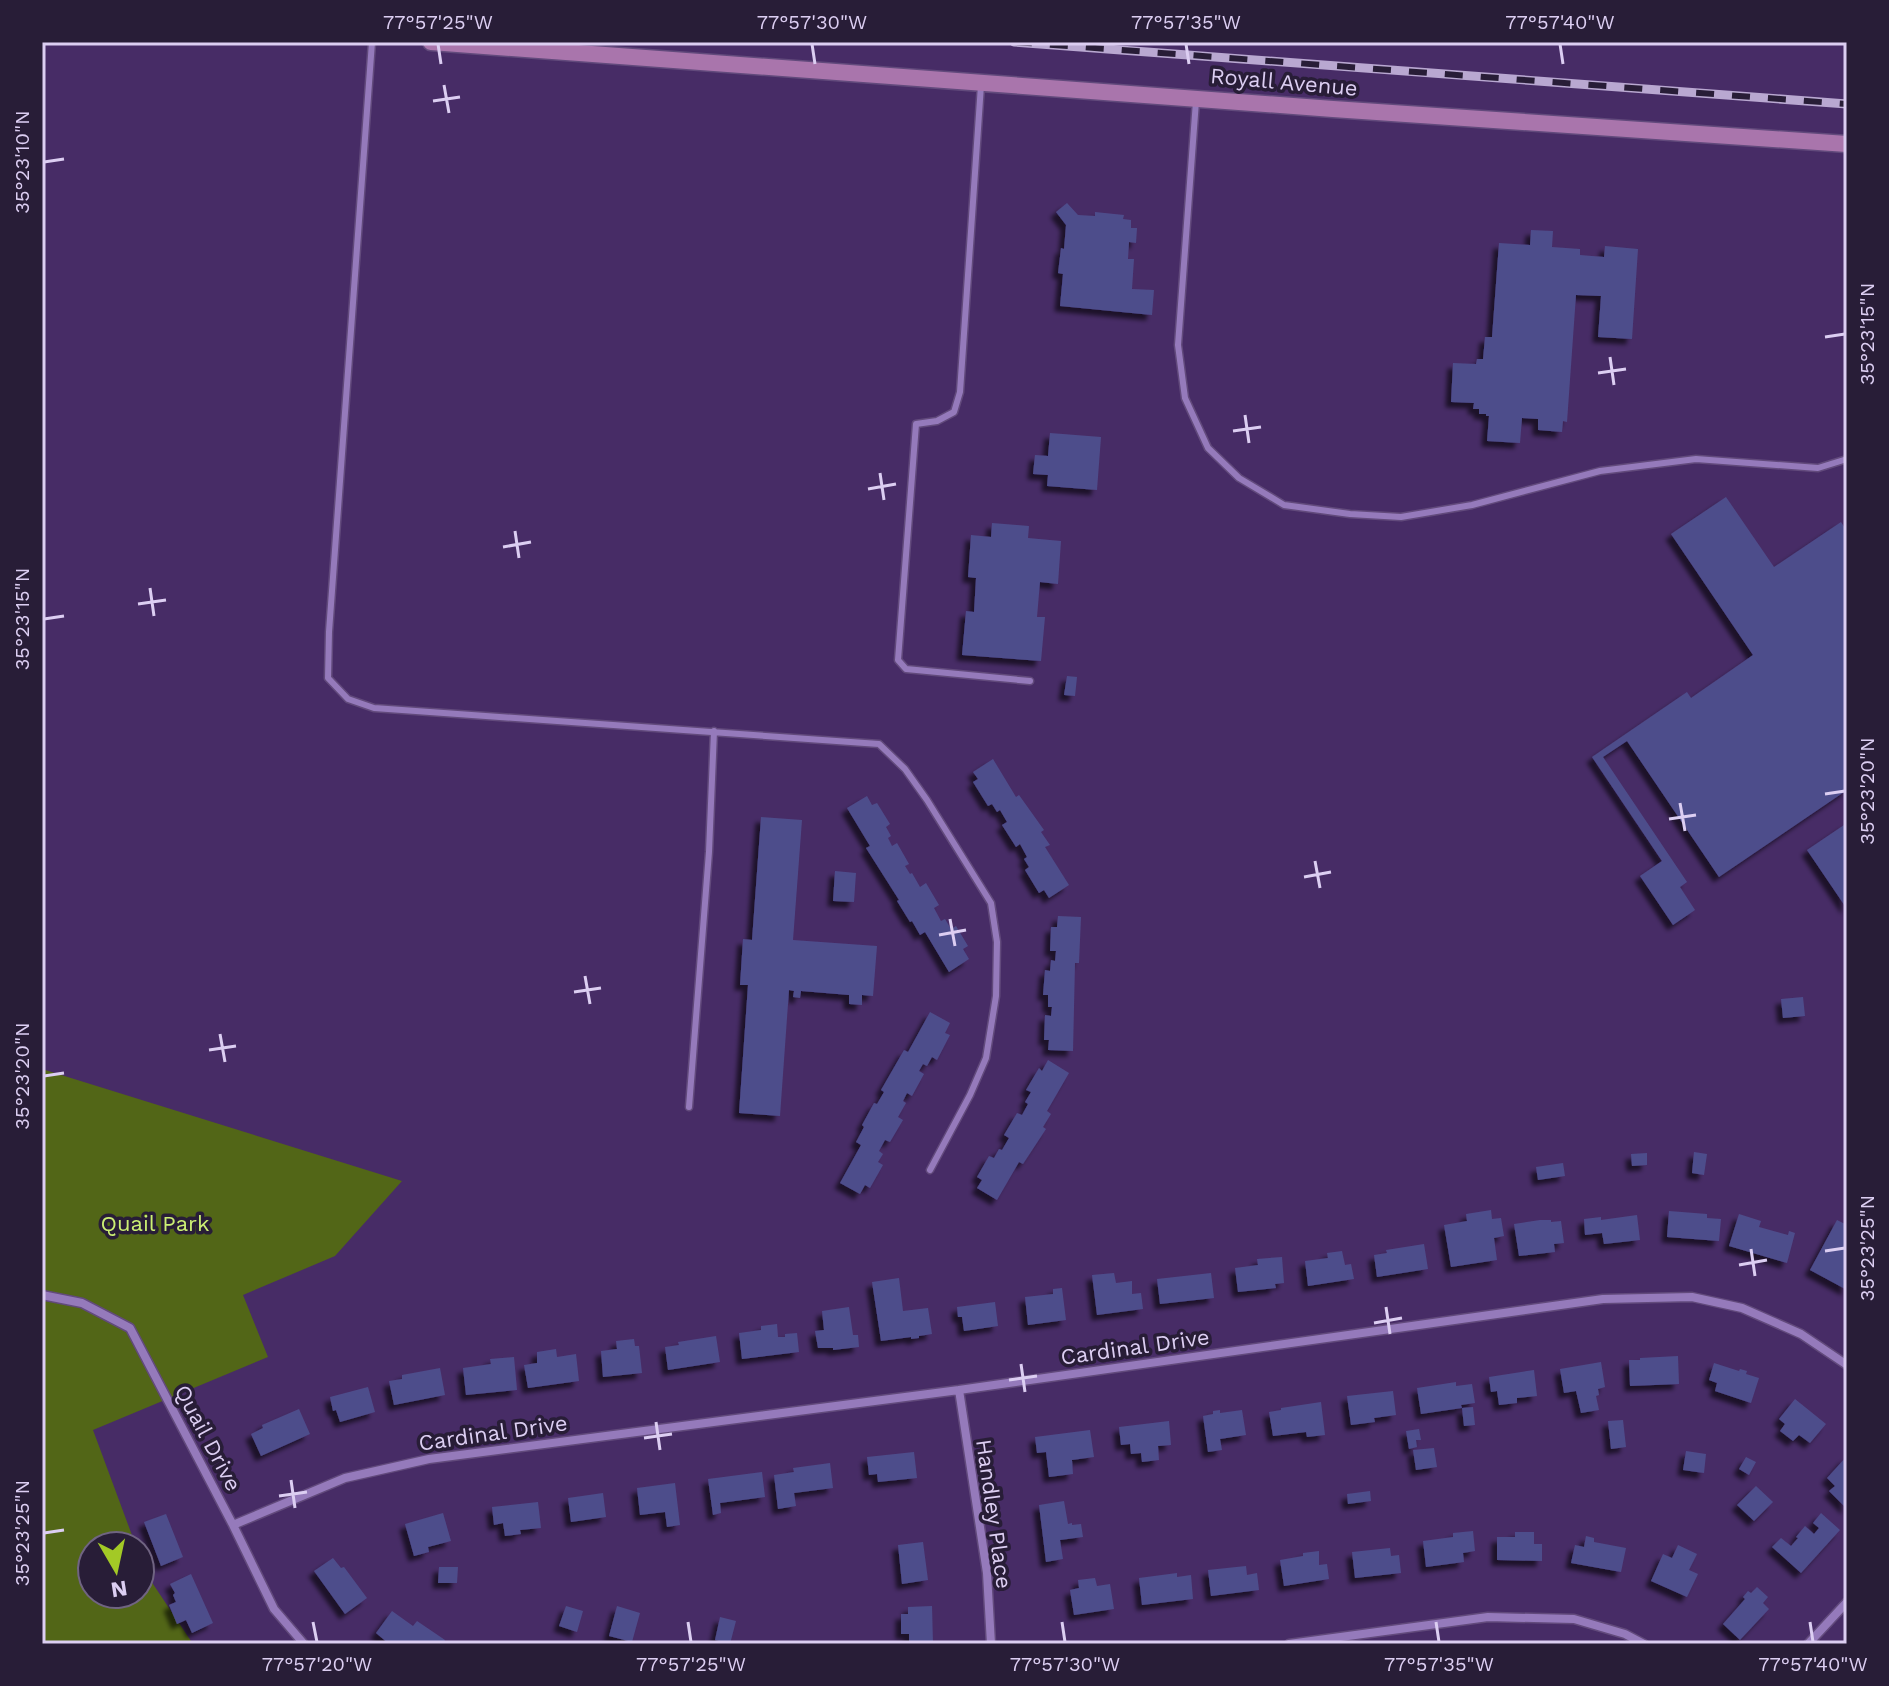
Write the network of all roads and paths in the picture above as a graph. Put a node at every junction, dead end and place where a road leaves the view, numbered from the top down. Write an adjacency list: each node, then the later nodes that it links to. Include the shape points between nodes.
1 (372, 42): 8 (lane, via 328,678 348,699 374,708)
2 (431, 42): 3 (street, Royall Avenue)
3 (982, 82): 4 (street, Royall Avenue); 7 (lane, via 960,392 954,412 916,424 898,660 906,669)
4 (1197, 97): 5 (street, Royall Avenue); 6 (lane, via 1178,345 1185,398 1208,448 1239,478 1284,505 1401,517 1472,505 1600,471 1696,459 1818,468)
5 (1847, 144)
6 (1847, 459)
7 (1030, 681)
8 (714, 731): 9 (lane); 10 (lane, via 879,744 927,800 991,903 997,969 986,1058)
9 (689, 1107)
10 (930, 1170)
11 (42, 1295): 14 (street, Quail Drive, via 82,1303 130,1328)
12 (1847, 1365): 13 (street, Cardinal Drive, via 1801,1334 1742,1308 1692,1297 1603,1299)
13 (959, 1390): 14 (street, Cardinal Drive, via 429,1459 345,1478); 17 (street, Handley Place, via 987,1573)
14 (233, 1525): 16 (street, Quail Drive, via 274,1609)
15 (1847, 1602): 20 (street)
16 (304, 1644)
17 (991, 1644)
18 (1289, 1644): 19 (street, via 1488,1617 1574,1619)
19 (1644, 1644)
20 (1808, 1644)

